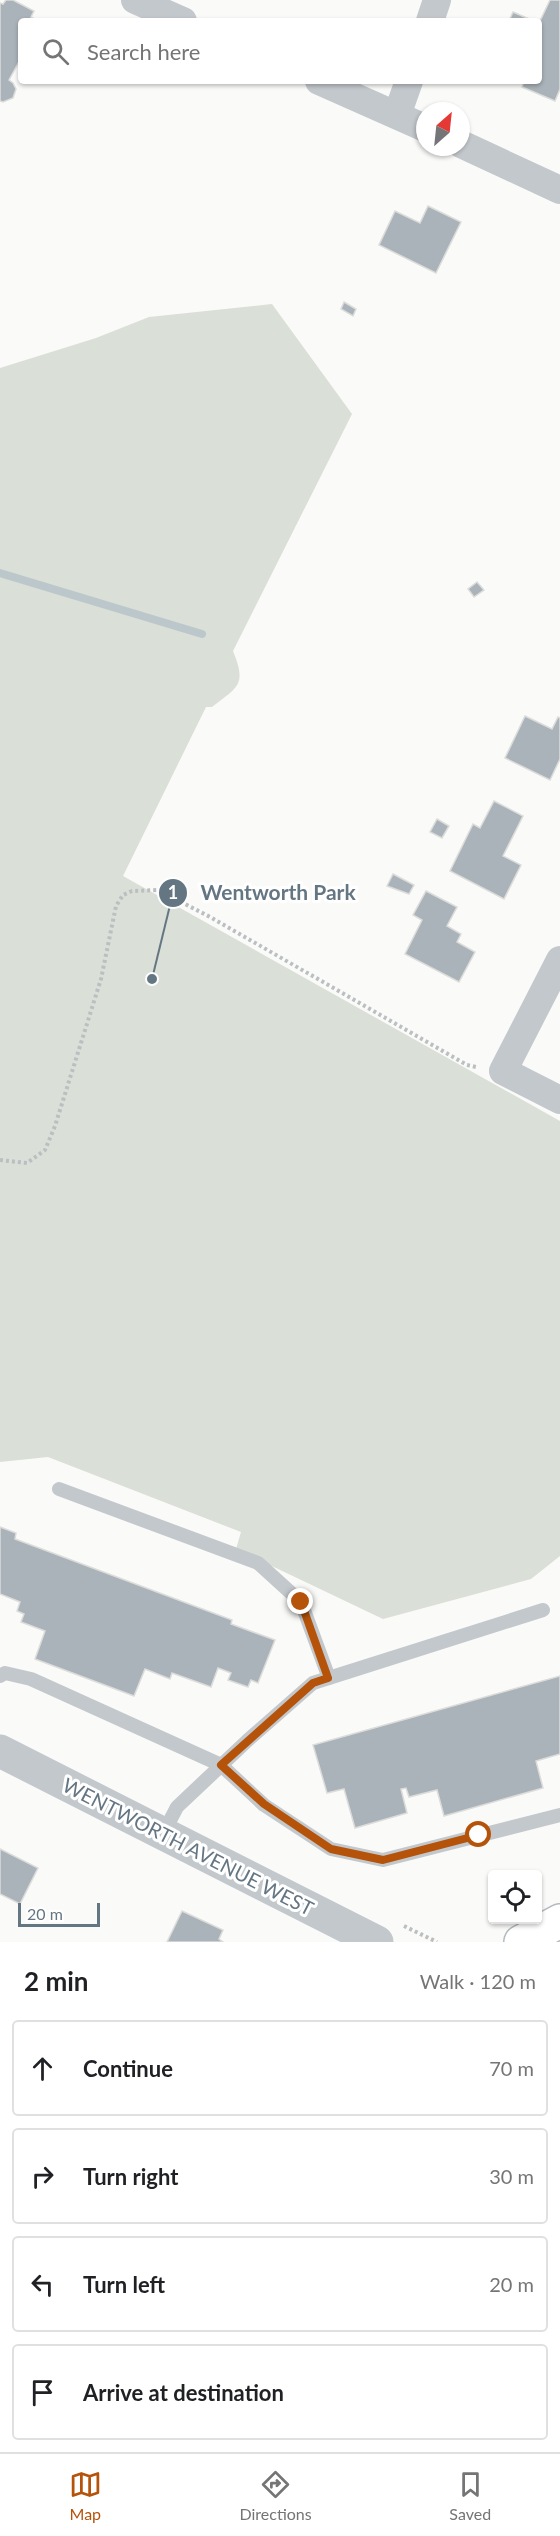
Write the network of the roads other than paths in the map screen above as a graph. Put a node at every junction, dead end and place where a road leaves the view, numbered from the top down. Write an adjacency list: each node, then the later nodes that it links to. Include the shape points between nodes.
1 (135, 0): 3 (street)
2 (437, 0): 4 (street)
3 (176, 18)
4 (431, 18)
5 (327, 84): 7 (street)
6 (408, 84): 7 (street)
7 (397, 115): 8 (street)
8 (416, 124)
9 (470, 148): 10 (street)
10 (560, 190)
11 (560, 960): 12 (street, via 502,1071)
12 (560, 1100)
13 (59, 1489): 16 (lane, via 258,1563 301,1602)
14 (543, 1610): 16 (lane)
15 (0, 1676): 18 (lane, via 5,1673 31,1679)
16 (328, 1678): 18 (lane, via 313,1683)
17 (0, 1751): 20 (street, WENTWORTH AVENUE WEST)
18 (221, 1765): 19 (lane, via 264,1804 331,1849 383,1860); 20 (lane, via 177,1808)
19 (560, 1815)
20 (163, 1834): 22 (street, WENTWORTH AVENUE WEST)
21 (560, 1921): 23 (main road)
22 (377, 1942)
23 (521, 1942)

